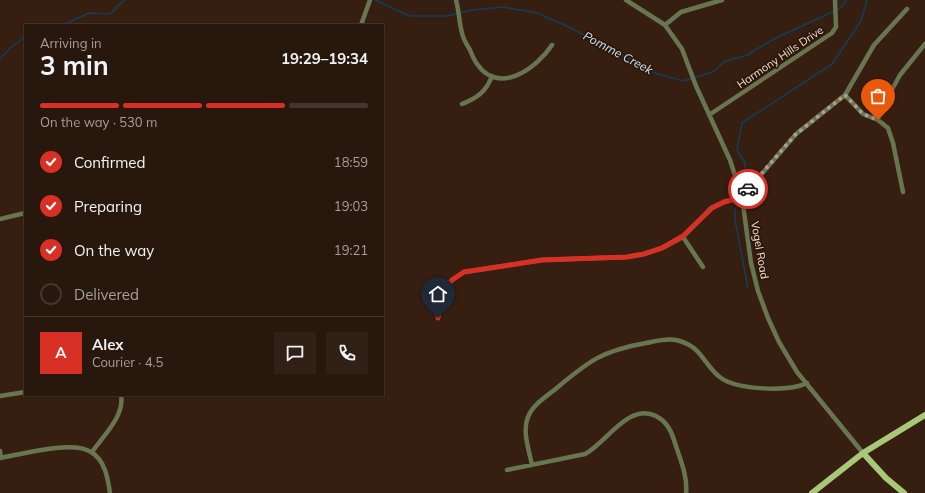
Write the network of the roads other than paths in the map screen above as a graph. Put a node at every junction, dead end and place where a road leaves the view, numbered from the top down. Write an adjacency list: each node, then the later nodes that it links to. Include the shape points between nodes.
1 (370, 0): 7 (street)
2 (456, 0): 11 (street, via 462,34 477,64)
3 (626, 0): 8 (street, Vogel Road)
4 (722, 0): 8 (street, via 681,12)
5 (835, 1): 14 (street, Harmony Hills Drive, via 836,27 832,33)
6 (907, 10): 12 (street, via 874,45)
7 (361, 24)
8 (665, 25): 14 (street, Vogel Road, via 678,41)
9 (925, 44): 15 (street, via 900,75 879,113)
10 (552, 45): 11 (street, via 544,56 518,76)
11 (492, 76): 13 (street, via 488,87 482,93)
12 (845, 95): 15 (street, via 863,114); 17 (street, via 796,134)
13 (462, 104)
14 (709, 116): 17 (street, Vogel Road, via 730,160)
15 (878, 120): 16 (street, via 888,128)
16 (903, 192)
17 (742, 197): 20 (street, via 712,208); 23 (street, Vogel Road, via 751,263 758,291 779,342 797,372)
18 (24, 213): 19 (street)
19 (0, 219)
20 (683, 236): 21 (street); 22 (street, via 662,248 627,257 542,260 464,272 452,280 444,290)
21 (704, 267)
22 (438, 318)
23 (807, 383): 30 (street, Vogel Road); 32 (street, via 794,387 754,388 732,384 716,374 694,348 674,340 660,340 614,349 589,362 531,411 526,426)
24 (24, 392): 25 (street)
25 (0, 396)
26 (121, 396): 29 (street, via 123,403 120,411)
27 (925, 415): 30 (main road)
28 (0, 450): 31 (street)
29 (92, 452): 31 (street, via 70,447); 34 (street, via 100,460 107,474)
30 (863, 452): 36 (main road); 37 (main road, Vogel Road, via 886,478)
31 (1, 458)
32 (532, 465): 33 (street); 35 (street, via 584,454 596,447 630,417 648,413 662,420 672,433 686,481)
33 (507, 470)
34 (110, 493)
35 (686, 493)
36 (812, 493)
37 (904, 493)

